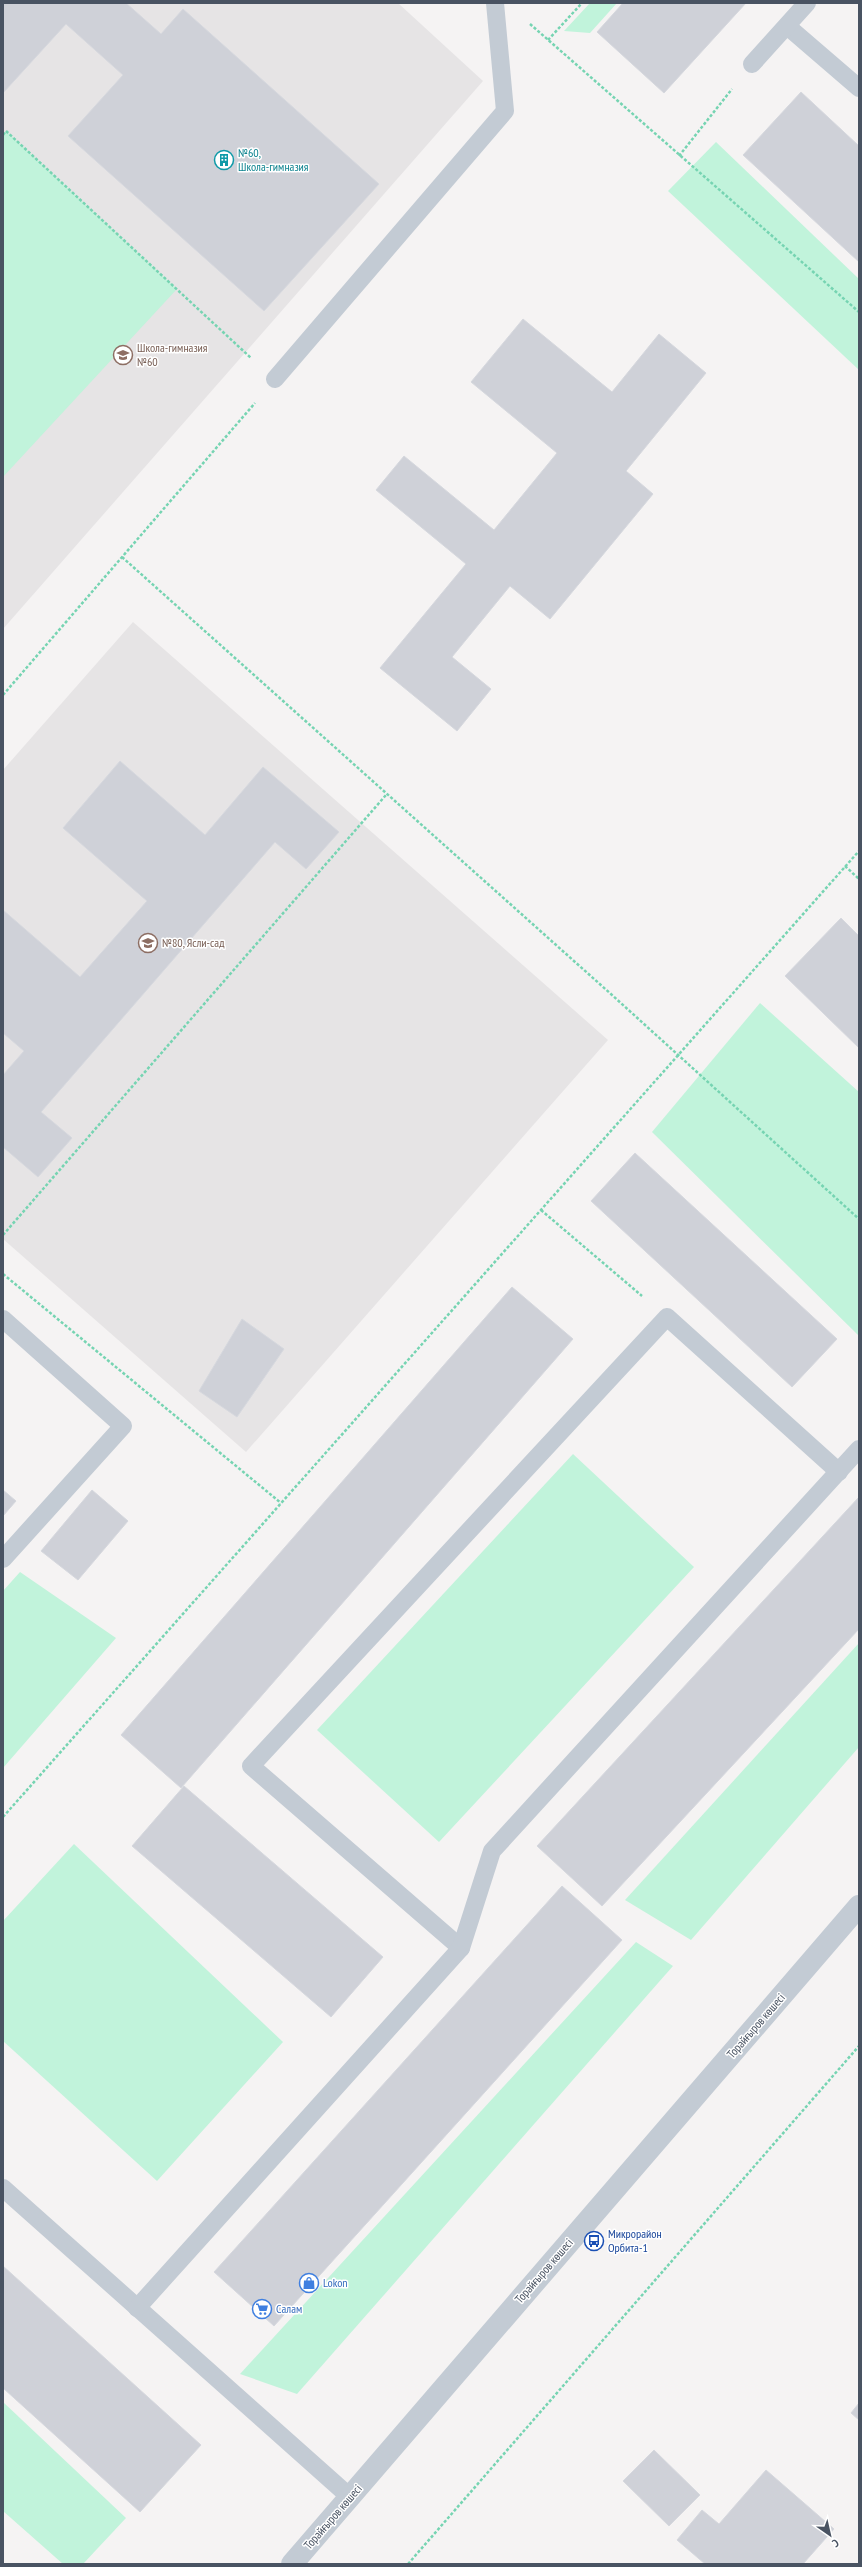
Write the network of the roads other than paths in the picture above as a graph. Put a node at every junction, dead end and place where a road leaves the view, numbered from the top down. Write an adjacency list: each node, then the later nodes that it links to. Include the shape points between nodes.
1 (495, 3): 6 (lane, via 505,111)
2 (807, 3): 3 (lane)
3 (787, 26): 4 (lane); 5 (lane)
4 (752, 64)
5 (859, 88)
6 (275, 380)
7 (3, 1319): 10 (lane, via 123,1426)
8 (859, 1449): 9 (lane)
9 (839, 1472): 12 (lane, via 492,1851); 12 (lane, via 667,1317 250,1766)
10 (3, 1560)
11 (859, 1906): 15 (street, Торайғыров көшесі)
12 (462, 1948): 14 (lane)
13 (3, 2188): 14 (lane)
14 (137, 2308): 15 (lane)
15 (350, 2497): 16 (street, Торайғыров көшесі)
16 (292, 2564)

